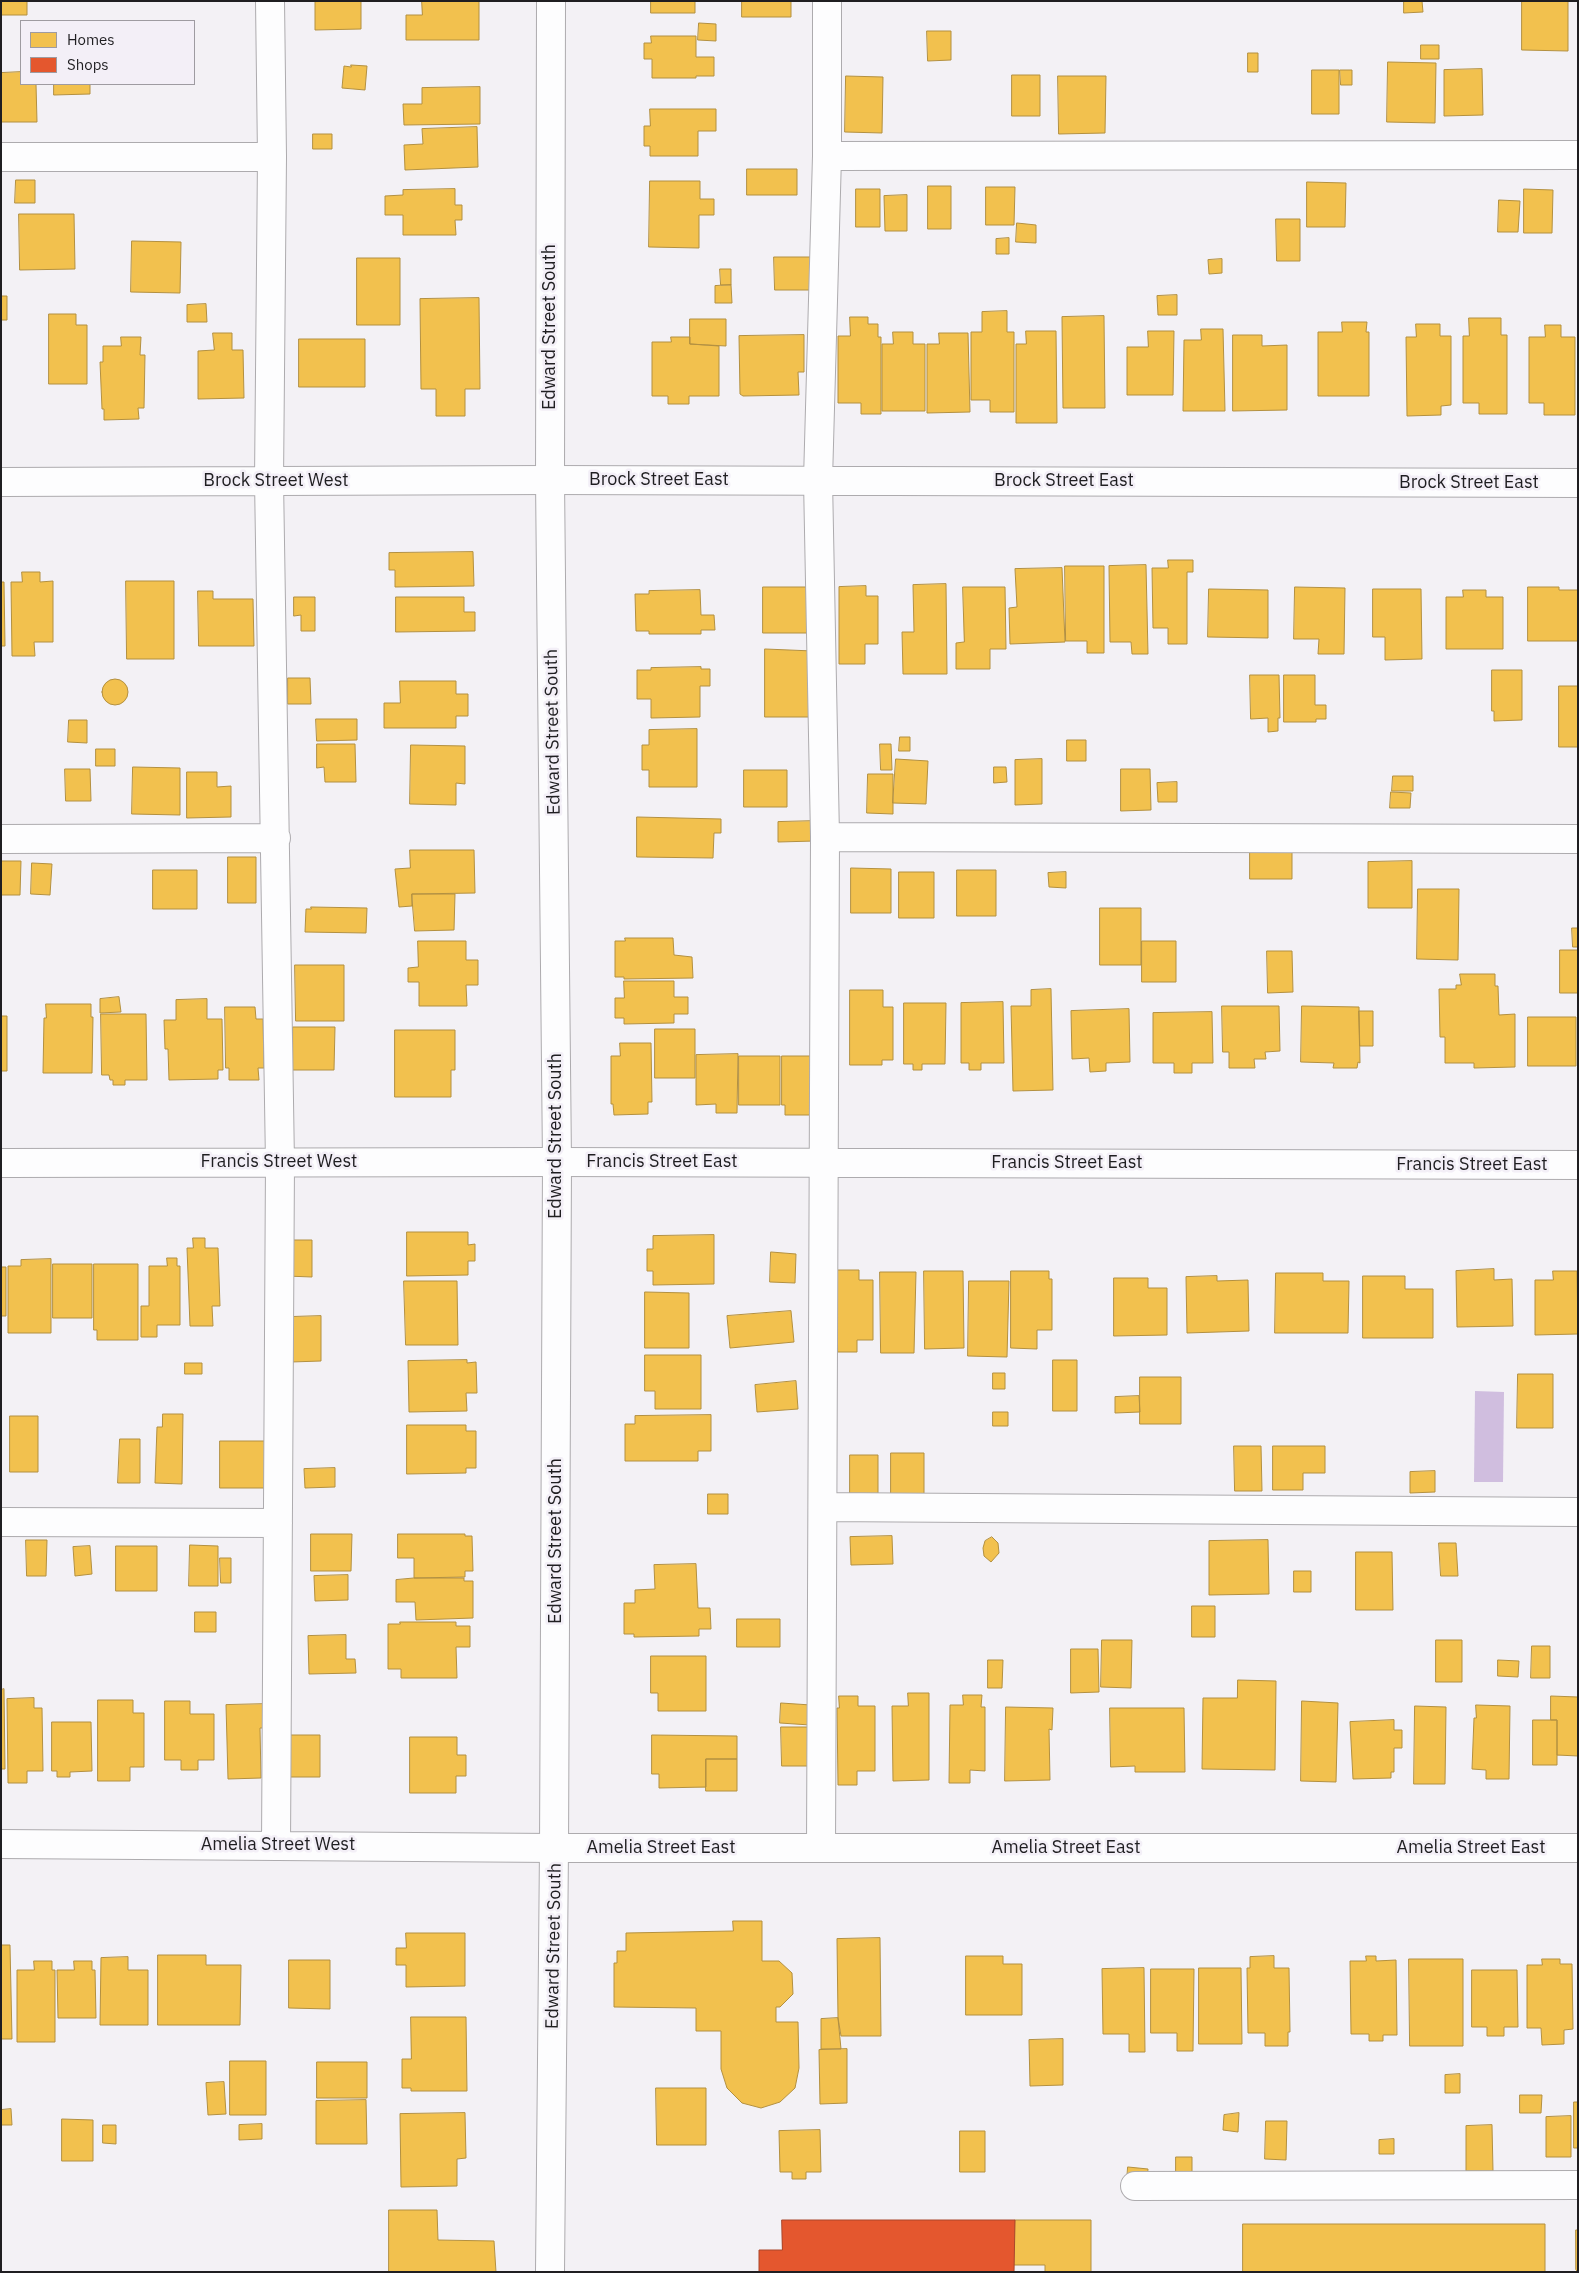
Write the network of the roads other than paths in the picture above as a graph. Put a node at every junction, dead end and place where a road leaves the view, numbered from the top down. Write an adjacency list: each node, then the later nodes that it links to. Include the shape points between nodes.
1 (270, 1): 6 (street)
2 (551, 1): 9 (street, Edward Street South)
3 (828, 1): 5 (street)
4 (1578, 155): 5 (street)
5 (827, 156): 10 (street)
6 (272, 157): 7 (street); 8 (street)
7 (1, 158)
8 (270, 480): 9 (street, Brock Street West); 11 (street, Brock Street West); 14 (street)
9 (550, 480): 10 (street, Brock Street East); 18 (street, Edward Street South)
10 (818, 480): 12 (street, Brock Street East); 13 (street)
11 (1, 482)
12 (1578, 483)
13 (825, 837): 16 (street); 19 (street)
14 (276, 838): 15 (street); 17 (street)
15 (1, 839)
16 (1578, 839)
17 (280, 1162): 18 (street, Francis Street West); 20 (street, Francis Street West); 25 (street)
18 (557, 1162): 19 (street, Francis Street East); 28 (street, Edward Street South)
19 (824, 1162): 21 (street, Francis Street East); 22 (street)
20 (1, 1163)
21 (1578, 1165)
22 (823, 1507): 23 (street); 29 (street)
23 (1578, 1512)
24 (1, 1522): 25 (street)
25 (278, 1523): 27 (street)
26 (1, 1844): 27 (street, Amelia Street West)
27 (276, 1845): 28 (street, Amelia Street West)
28 (554, 1848): 29 (street, Amelia Street East); 33 (street, Edward Street South)
29 (822, 1848): 30 (street, Amelia Street East)
30 (1578, 1848)
31 (1578, 2185): 32 (street)
32 (1135, 2186)
33 (550, 2272)

